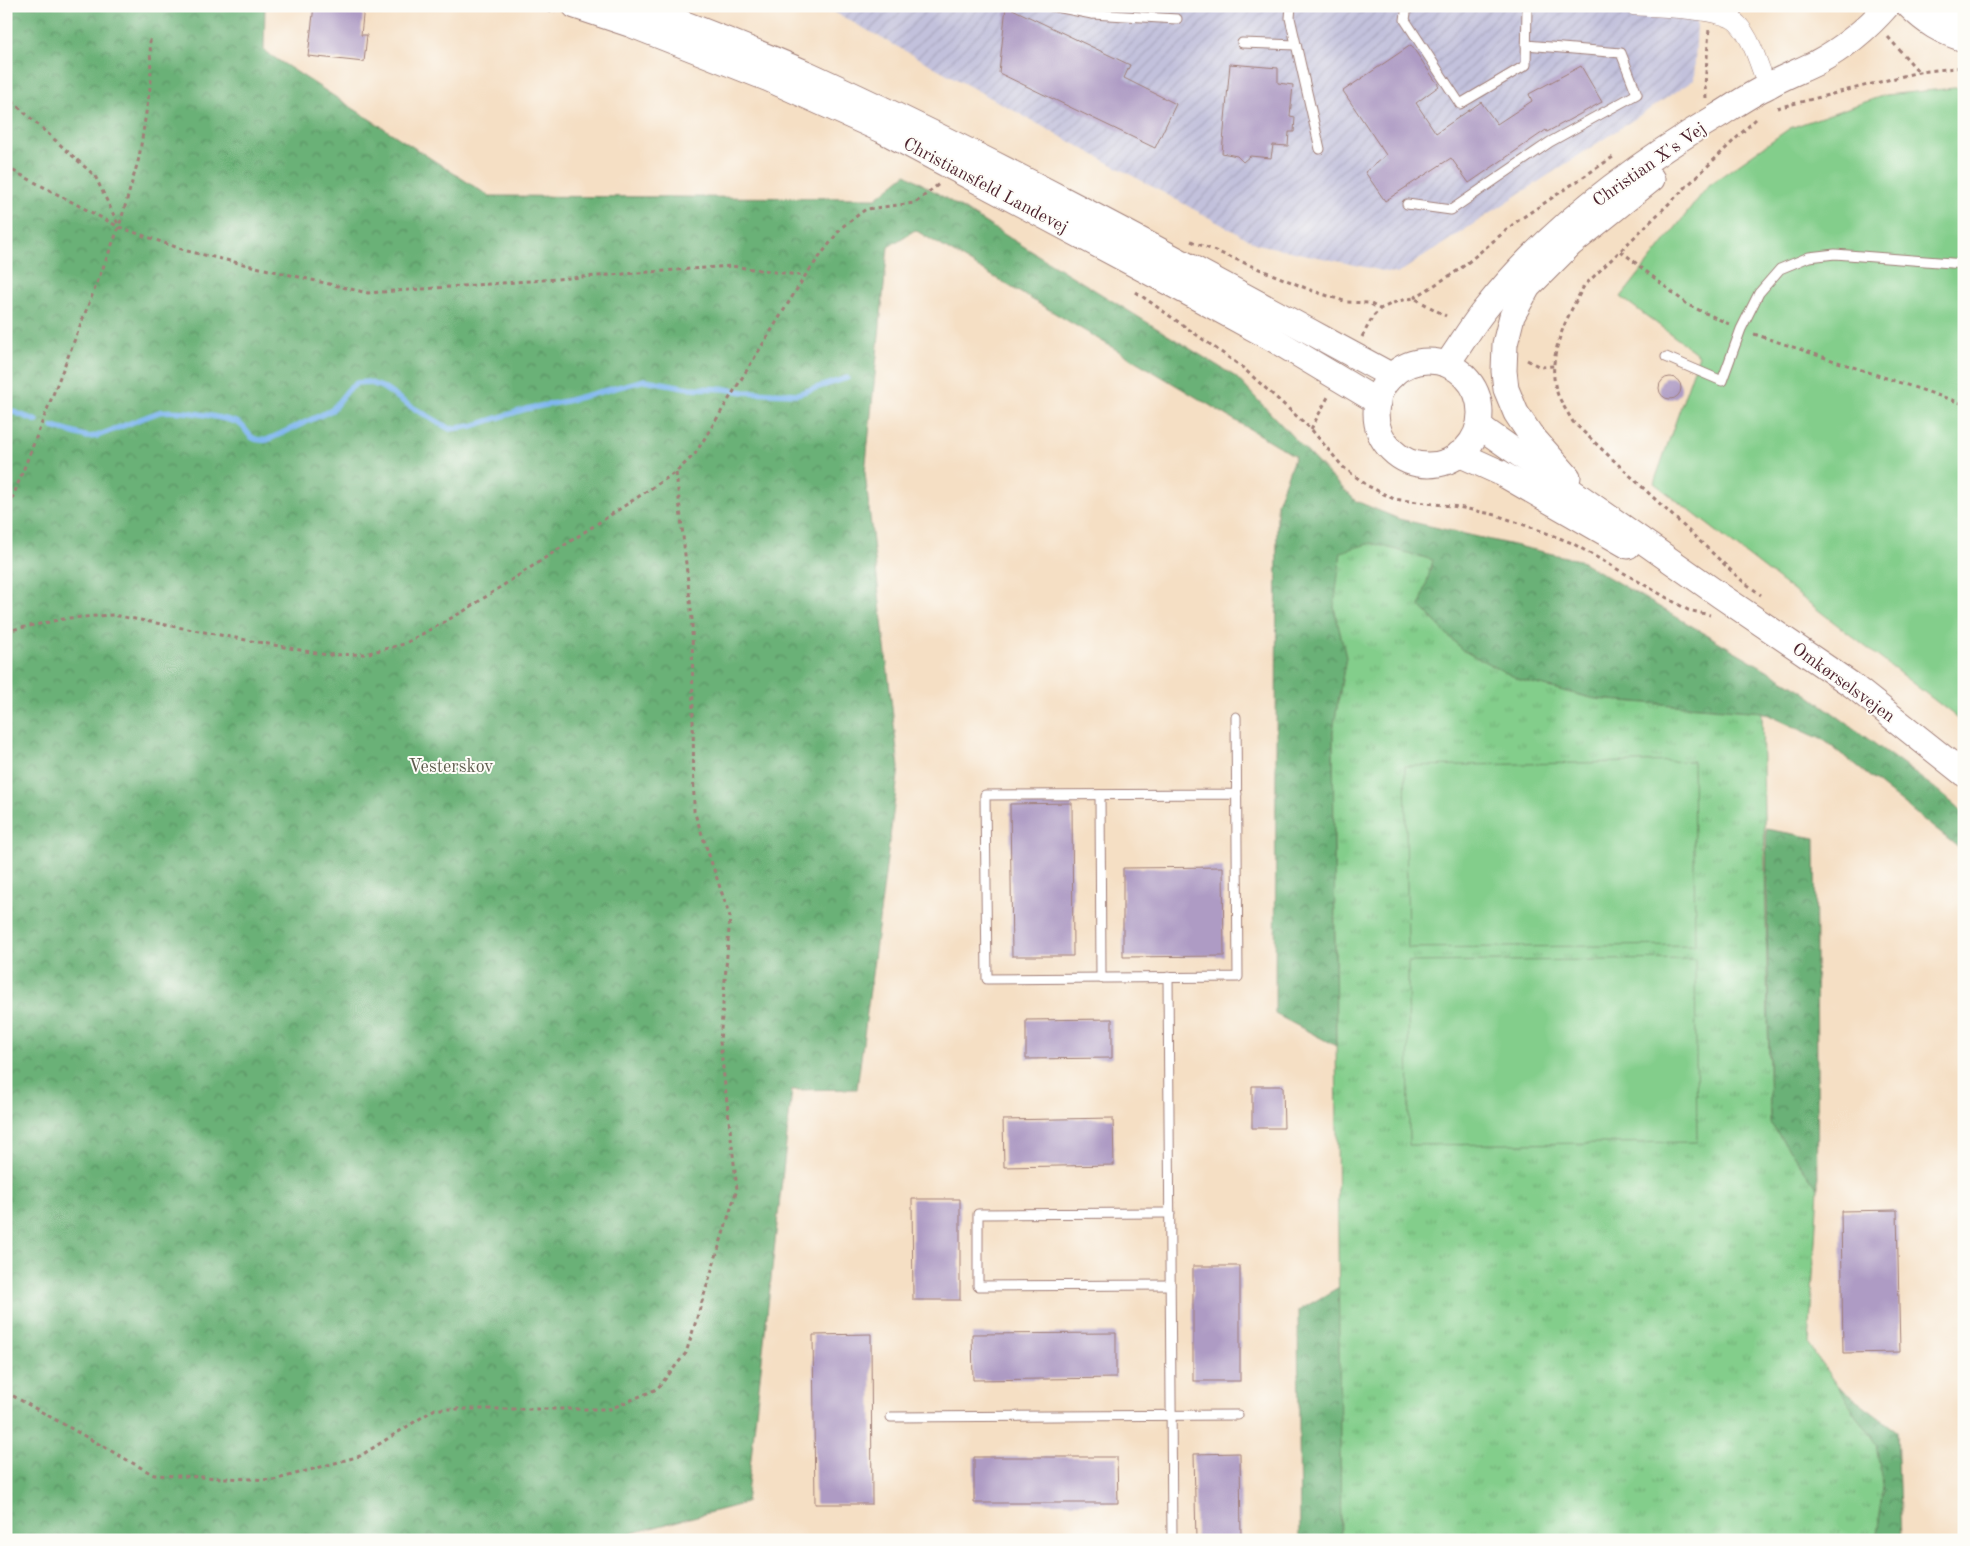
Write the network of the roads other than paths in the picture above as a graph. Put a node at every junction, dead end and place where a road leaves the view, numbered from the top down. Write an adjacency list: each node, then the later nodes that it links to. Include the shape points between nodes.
1 (576, 6): 28 (main road, Christiansfeld Landevej, via 769,79 882,130 1273,339)
2 (638, 6): 27 (main road, Christiansfeld Landevej, via 809,75 944,139)
3 (1051, 6): 11 (lane)
4 (1291, 6): 18 (lane, via 1290,18)
5 (1407, 6): 19 (lane, via 1405,20 1460,104 1526,65)
6 (1527, 6): 19 (lane)
7 (1633, 6): 10 (street)
8 (1909, 6): 16 (main road, via 1924,21)
9 (1941, 6): 15 (main road)
10 (1656, 7): 12 (street)
11 (1092, 10): 14 (lane)
12 (1736, 14): 20 (street)
13 (1880, 14): 20 (main road, Christian X's Vej, via 1847,43)
14 (1177, 19)
15 (1964, 20)
16 (1964, 39)
17 (1242, 43): 18 (lane)
18 (1296, 45): 22 (lane)
19 (1526, 45): 23 (lane, via 1621,53 1637,94 1550,142 1451,210)
20 (1771, 97): 21 (main road, Christian X's Vej)
21 (1711, 109): 26 (main road, Christian X's Vej, via 1561,229 1485,308); 31 (main road, via 1650,180 1571,244 1528,287 1512,316 1505,344 1504,371 1506,389 1516,413 1530,434)
22 (1320, 149)
23 (1407, 204)
24 (1964, 264): 25 (lane, via 1835,254 1809,257 1780,269 1758,293 1722,382)
25 (1666, 357)
26 (1448, 364): 27 (main road, via 1418,362); 29 (main road, via 1465,376 1477,394)
27 (1392, 376): 28 (main road)
28 (1378, 402): 30 (main road, via 1380,433 1400,456 1430,465)
29 (1479, 426): 30 (main road); 31 (main road, Omkørselsvejen)
30 (1460, 454): 32 (main road, Omkørselsvejen, via 1501,473 1592,527)
31 (1591, 504): 32 (main road, Omkørselsvejen)
32 (1716, 606): 34 (main road, Omkørselsvejen, via 1852,685)
33 (1236, 717): 35 (lane)
34 (1964, 774)
35 (1237, 794): 36 (lane); 37 (lane, via 1238,977)
36 (1100, 795): 38 (lane); 38 (lane, via 986,796 986,921 987,979)
37 (1168, 977): 38 (lane); 39 (lane)
38 (1101, 978)
39 (1170, 1213): 40 (lane); 40 (lane, via 978,1214 978,1286)
40 (1170, 1284): 42 (lane)
41 (1238, 1415): 42 (lane)
42 (1171, 1416): 43 (lane); 44 (lane)
43 (891, 1417)
44 (1172, 1540)

